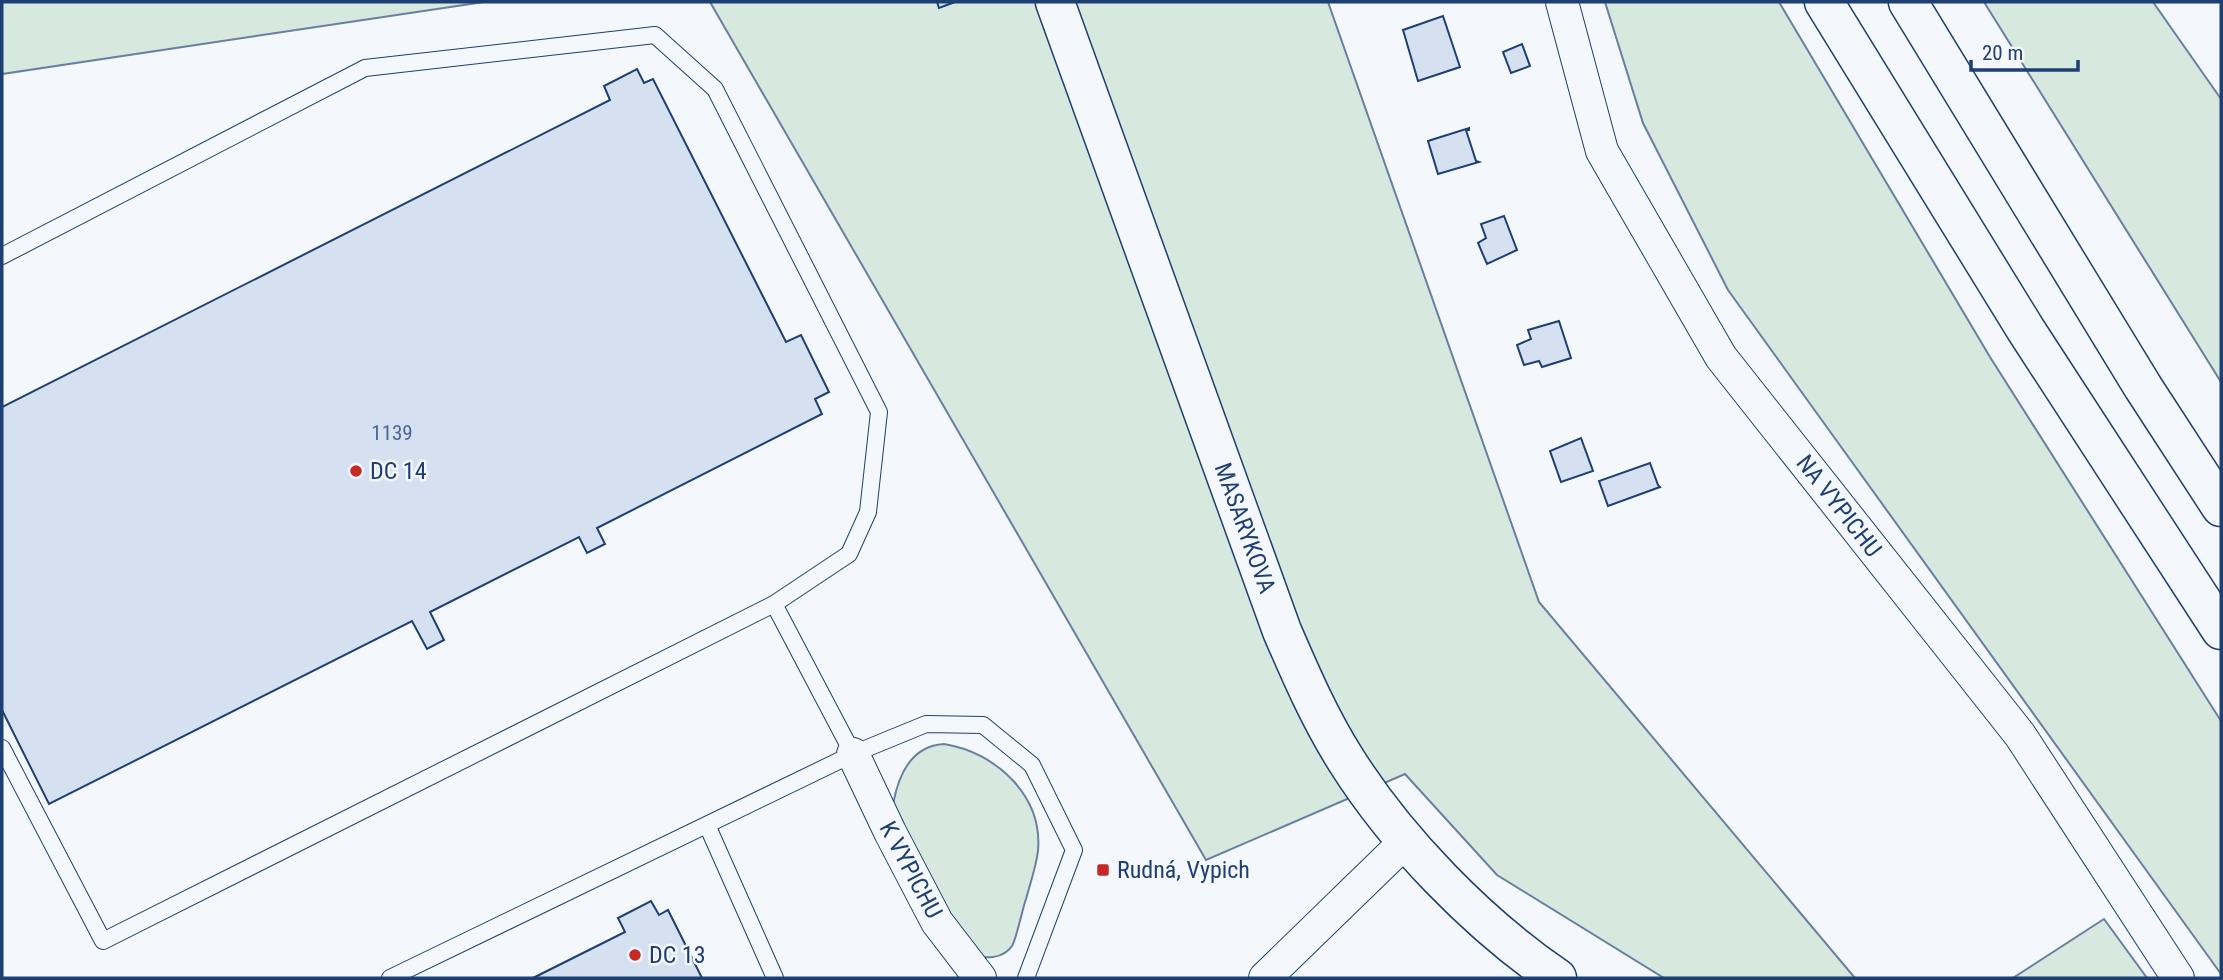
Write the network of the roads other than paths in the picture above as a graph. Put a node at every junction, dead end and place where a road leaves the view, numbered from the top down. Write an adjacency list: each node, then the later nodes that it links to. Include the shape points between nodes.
1 (1055, 2): 12 (main road, MASARYKOVA, via 1282,631 1345,759)
2 (1562, 2): 19 (street, NA VYPICHU, via 1602,151 1721,357 2020,735)
3 (1824, 2): 8 (main road, via 2026,330)
4 (1908, 2): 6 (main road)
5 (2, 256): 7 (lane, via 365,68 655,35 715,89 879,412 868,512 849,554)
6 (2221, 507)
7 (774, 604): 9 (lane, via 103,941); 10 (lane)
8 (2221, 631)
9 (2, 748)
10 (853, 754): 11 (lane); 15 (street, K VYPICHU, via 937,922); 16 (lane, via 926,724 983,724 1032,765 1074,850)
11 (707, 825): 13 (lane); 14 (lane)
12 (1406, 841): 17 (street); 18 (main road, MASARYKOVA, via 1489,924)
13 (390, 978)
14 (775, 978)
15 (980, 978)
16 (1026, 978)
17 (1265, 978)
18 (1557, 978)
19 (2178, 978)

